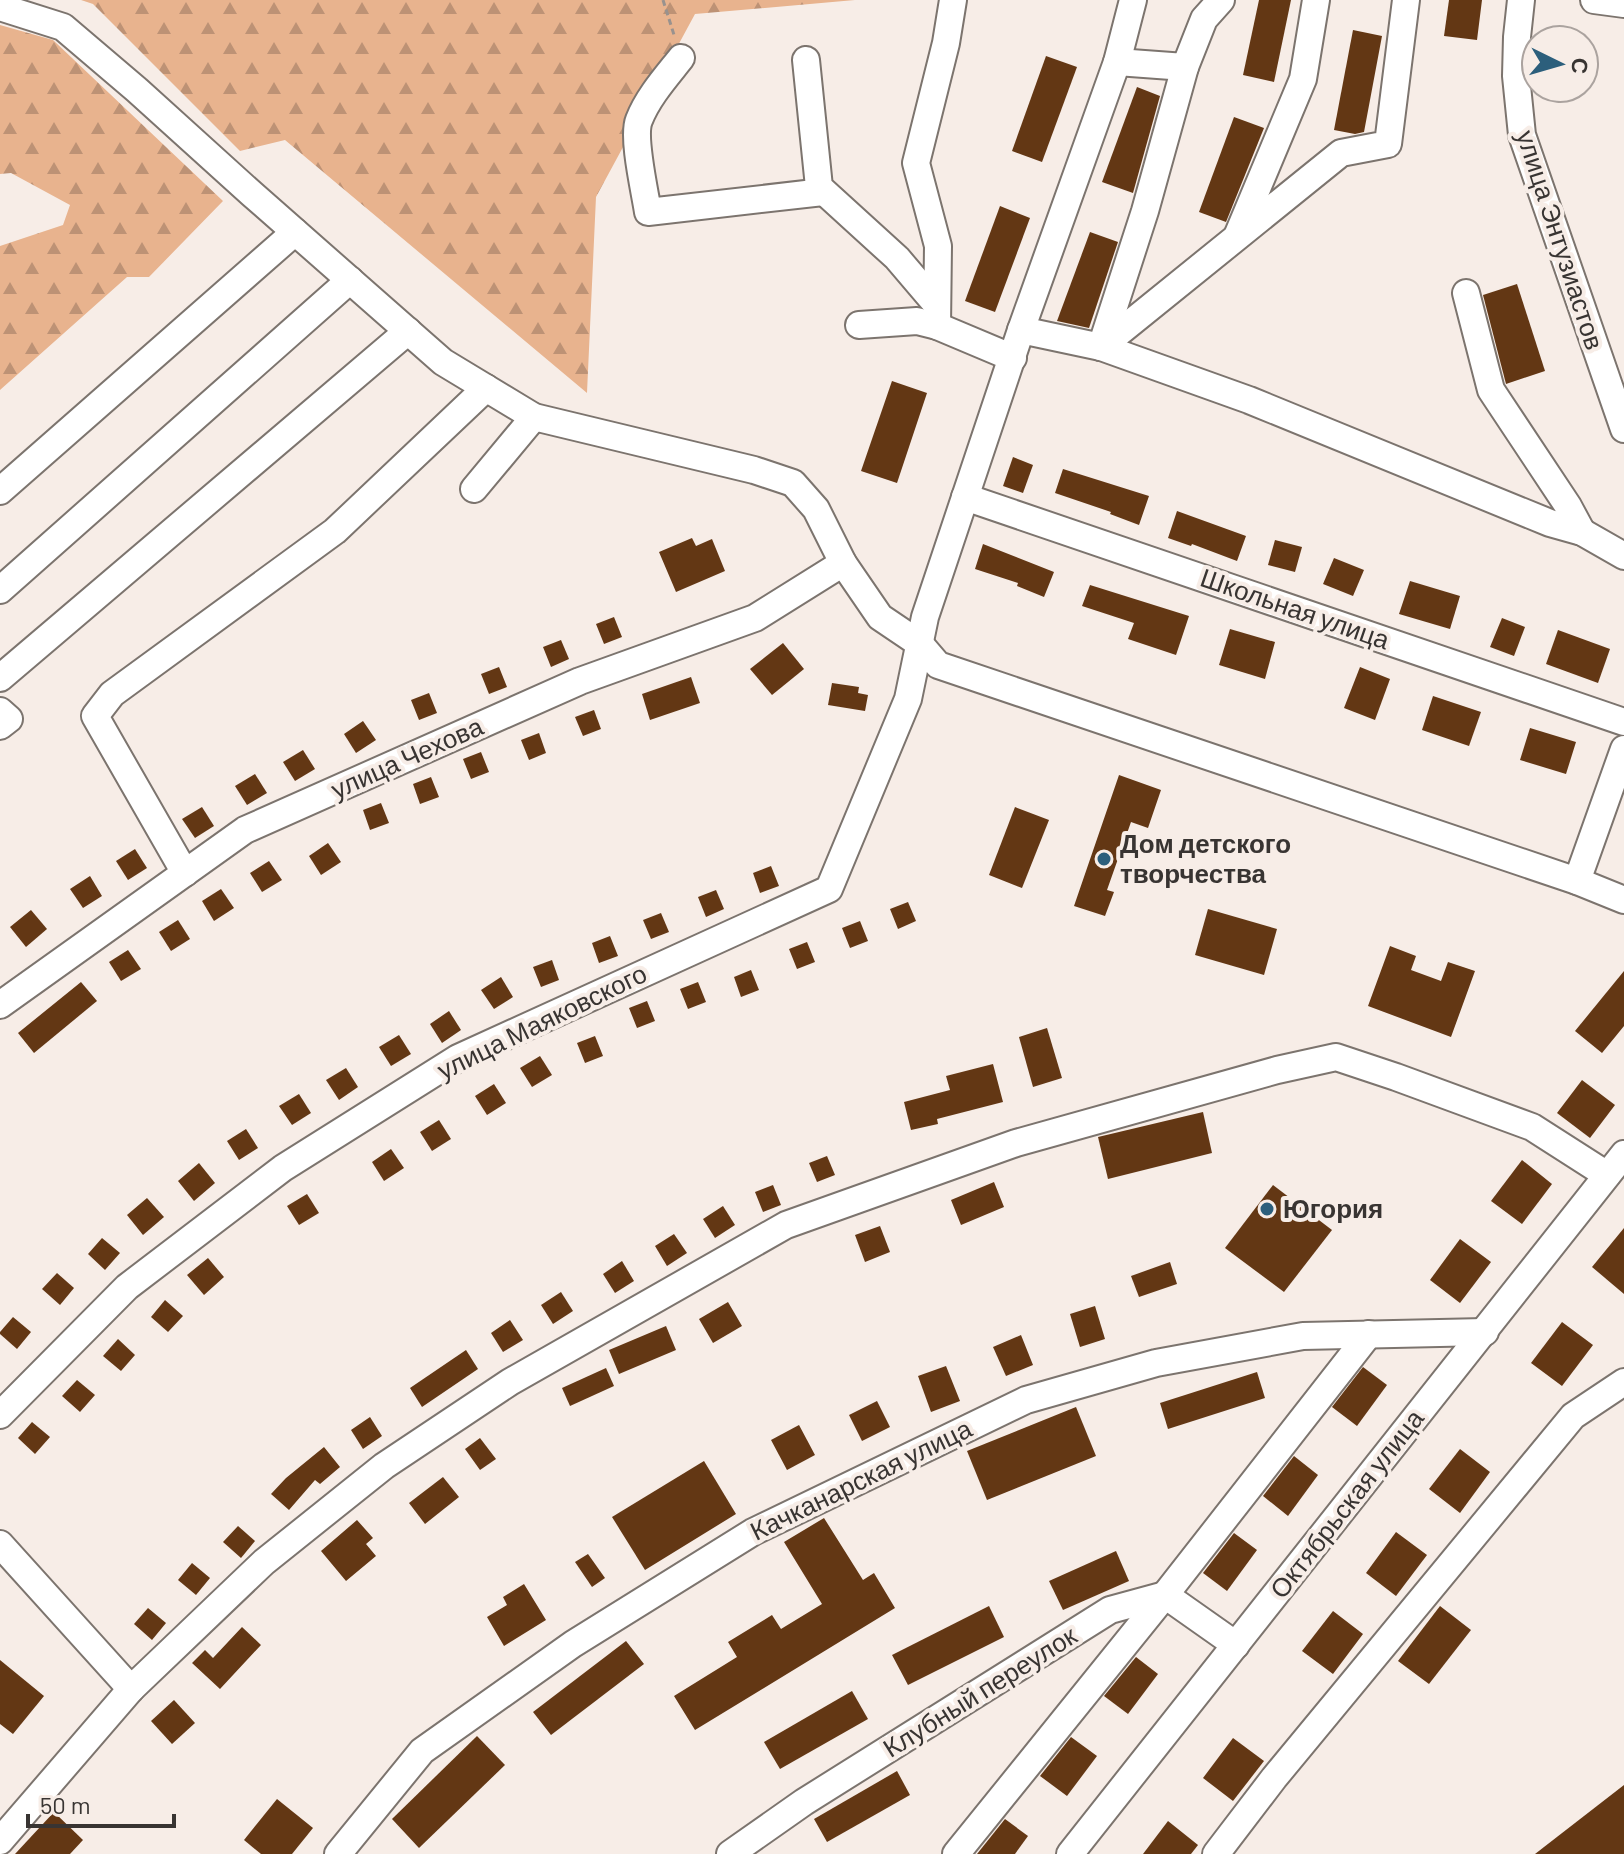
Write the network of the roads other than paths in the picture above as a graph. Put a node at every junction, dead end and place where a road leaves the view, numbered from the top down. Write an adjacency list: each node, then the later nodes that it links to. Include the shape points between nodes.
1 (953, 0): 19 (street, via 916,163 938,246)
2 (1133, 0): 12 (street, улица Маяковского)
3 (1221, 0): 13 (street, via 1204,19)
4 (1316, 0): 16 (street, via 1303,79)
5 (1406, 0): 16 (street, via 1388,144 1341,153)
6 (1521, 0): 27 (street, улица Энтузиастов, via 1516,76 1522,135)
7 (1594, 0): 8 (street)
8 (1624, 4)
9 (0, 7): 15 (street, via 63,27)
10 (681, 58): 14 (street, via 638,122 648,212)
11 (806, 60): 14 (street)
12 (1117, 62): 13 (street); 21 (street, улица Маяковского)
13 (1185, 67): 23 (street)
14 (823, 192): 19 (street, via 897,258)
15 (295, 232): 17 (street); 29 (street)
16 (1235, 240): 23 (street)
17 (350, 280): 22 (street); 34 (street)
18 (1466, 293): 31 (street, via 1491,390)
19 (937, 316): 20 (street); 24 (street)
20 (859, 325)
21 (1021, 330): 23 (street); 24 (street, улица Маяковского)
22 (408, 331): 25 (street, via 443,362); 36 (street)
23 (1101, 347): 31 (street)
24 (1013, 358): 30 (street, улица Маяковского)
25 (486, 388): 26 (street); 41 (street, via 335,531 112,694 95,716)
26 (534, 417): 28 (street); 33 (street, via 793,483 816,509)
27 (1624, 429)
28 (474, 489)
29 (0, 491)
30 (965, 497): 35 (street, улица Маяковского); 38 (street, Школьная улица)
31 (1582, 532): 32 (street)
32 (1624, 556)
33 (843, 563): 35 (street, via 880,617); 41 (street, улица Чехова, via 755,618 580,681 245,830)
34 (0, 590)
35 (920, 644): 42 (street, via 938,665); 50 (street, улица Маяковского, via 908,699 829,889 458,1058 283,1168 127,1287)
36 (0, 678)
37 (0, 711): 39 (street, via 9,719)
38 (1624, 722)
39 (0, 726)
40 (1624, 749): 42 (street)
41 (185, 873): 44 (street, улица Чехова)
42 (1577, 881): 43 (street)
43 (1624, 900)
44 (0, 1005)
45 (1624, 1154): 46 (street, Октябрьская улица)
46 (1607, 1175): 47 (street, Октябрьская улица); 54 (street, via 1532,1127 1336,1057 1016,1143 786,1225 510,1382 384,1466 264,1562)
47 (1485, 1332): 48 (street, Качканарская улица); 53 (street, Октябрьская улица)
48 (1369, 1334): 52 (street); 56 (street, Качканарская улица, via 1303,1336 1156,1363 1026,1400 753,1532 573,1644 422,1751)
49 (1624, 1382): 60 (street, via 1573,1416)
50 (0, 1415)
51 (0, 1544): 54 (street)
52 (1165, 1595): 53 (street); 57 (street, Клубный переулок, via 1110,1610); 58 (street)
53 (1236, 1645): 59 (street, Октябрьская улица)
54 (131, 1689): 55 (street)
55 (0, 1841)
56 (347, 1850)
57 (730, 1854)
58 (956, 1854)
59 (1070, 1854)
60 (1216, 1854)

